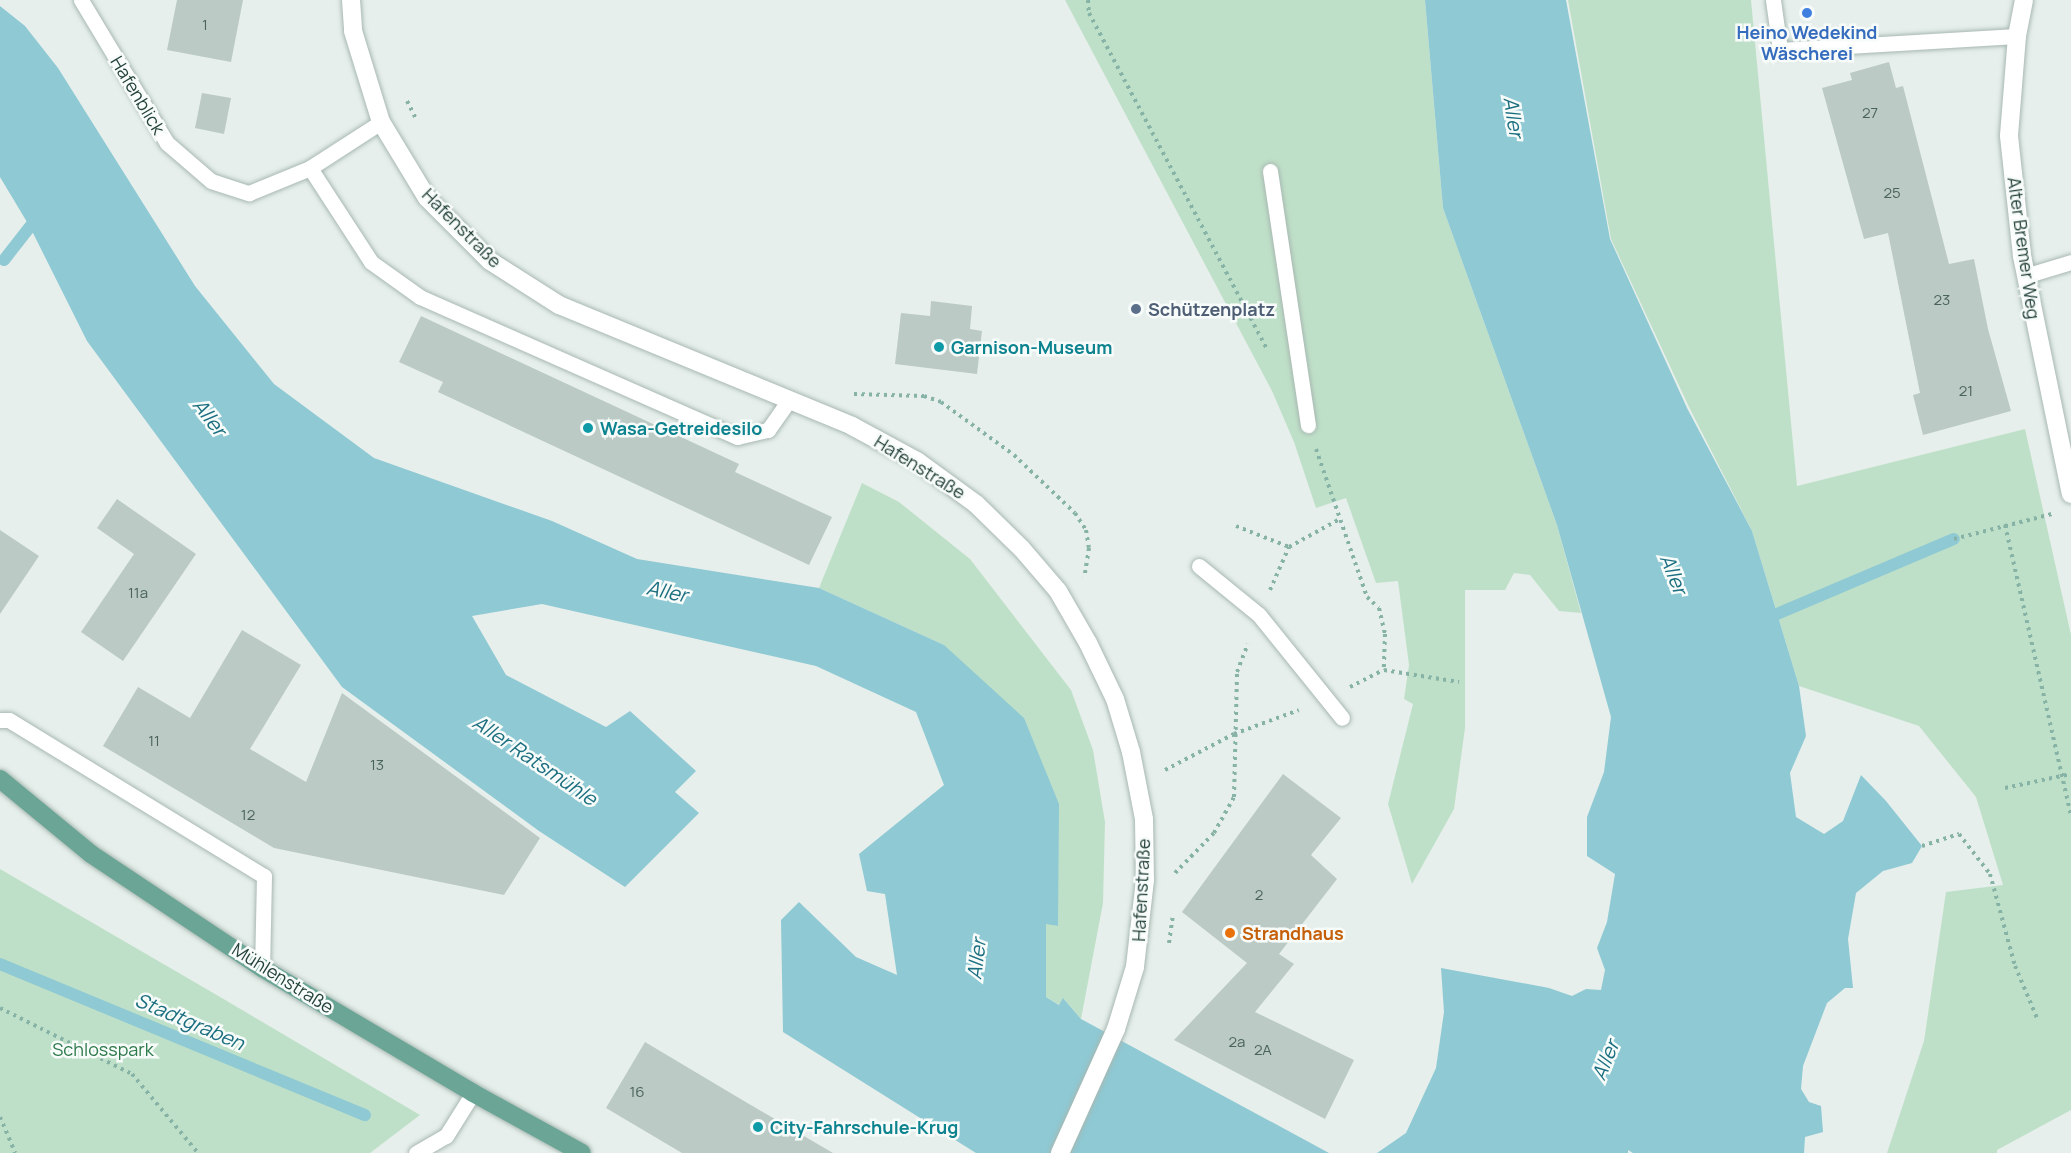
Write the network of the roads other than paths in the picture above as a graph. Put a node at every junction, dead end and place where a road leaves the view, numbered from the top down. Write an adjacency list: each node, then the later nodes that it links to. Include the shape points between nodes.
1 (81, 0): 7 (lane, Hafenblick, via 167,143 211,181 249,193)
2 (351, 0): 6 (street, Hafenstraße, via 353,31)
3 (1773, 0): 5 (lane, via 1780,50)
4 (2024, 0): 5 (street, Alter Bremer Weg)
5 (2017, 36): 10 (street, Alter Bremer Weg, via 2009,136)
6 (381, 122): 7 (lane, Hafenblick); 11 (street, Hafenstraße, via 427,198 490,261 559,305)
7 (310, 168): 11 (lane, via 371,262 420,297 737,437 768,430)
8 (1270, 171): 12 (lane)
9 (2071, 262): 10 (lane)
10 (2025, 276): 13 (street, Alter Bremer Weg)
11 (788, 401): 22 (street, Hafenstraße, via 852,426 917,461 976,504 1058,591 1115,699 1131,752 1144,819 1145,880 1135,967 1116,1029)
12 (1308, 425)
13 (2071, 494)
14 (1199, 566): 15 (lane, via 1260,615)
15 (1342, 717)
16 (0, 720): 18 (lane, via 9,720 264,876)
17 (0, 779): 18 (main road, Mühlenstraße, via 91,854)
18 (262, 968): 19 (main road, Mühlenstraße)
19 (473, 1093): 20 (lane, via 446,1136); 21 (main road, Mühlenstraße)
20 (416, 1153)
21 (582, 1153)
22 (1060, 1153)

